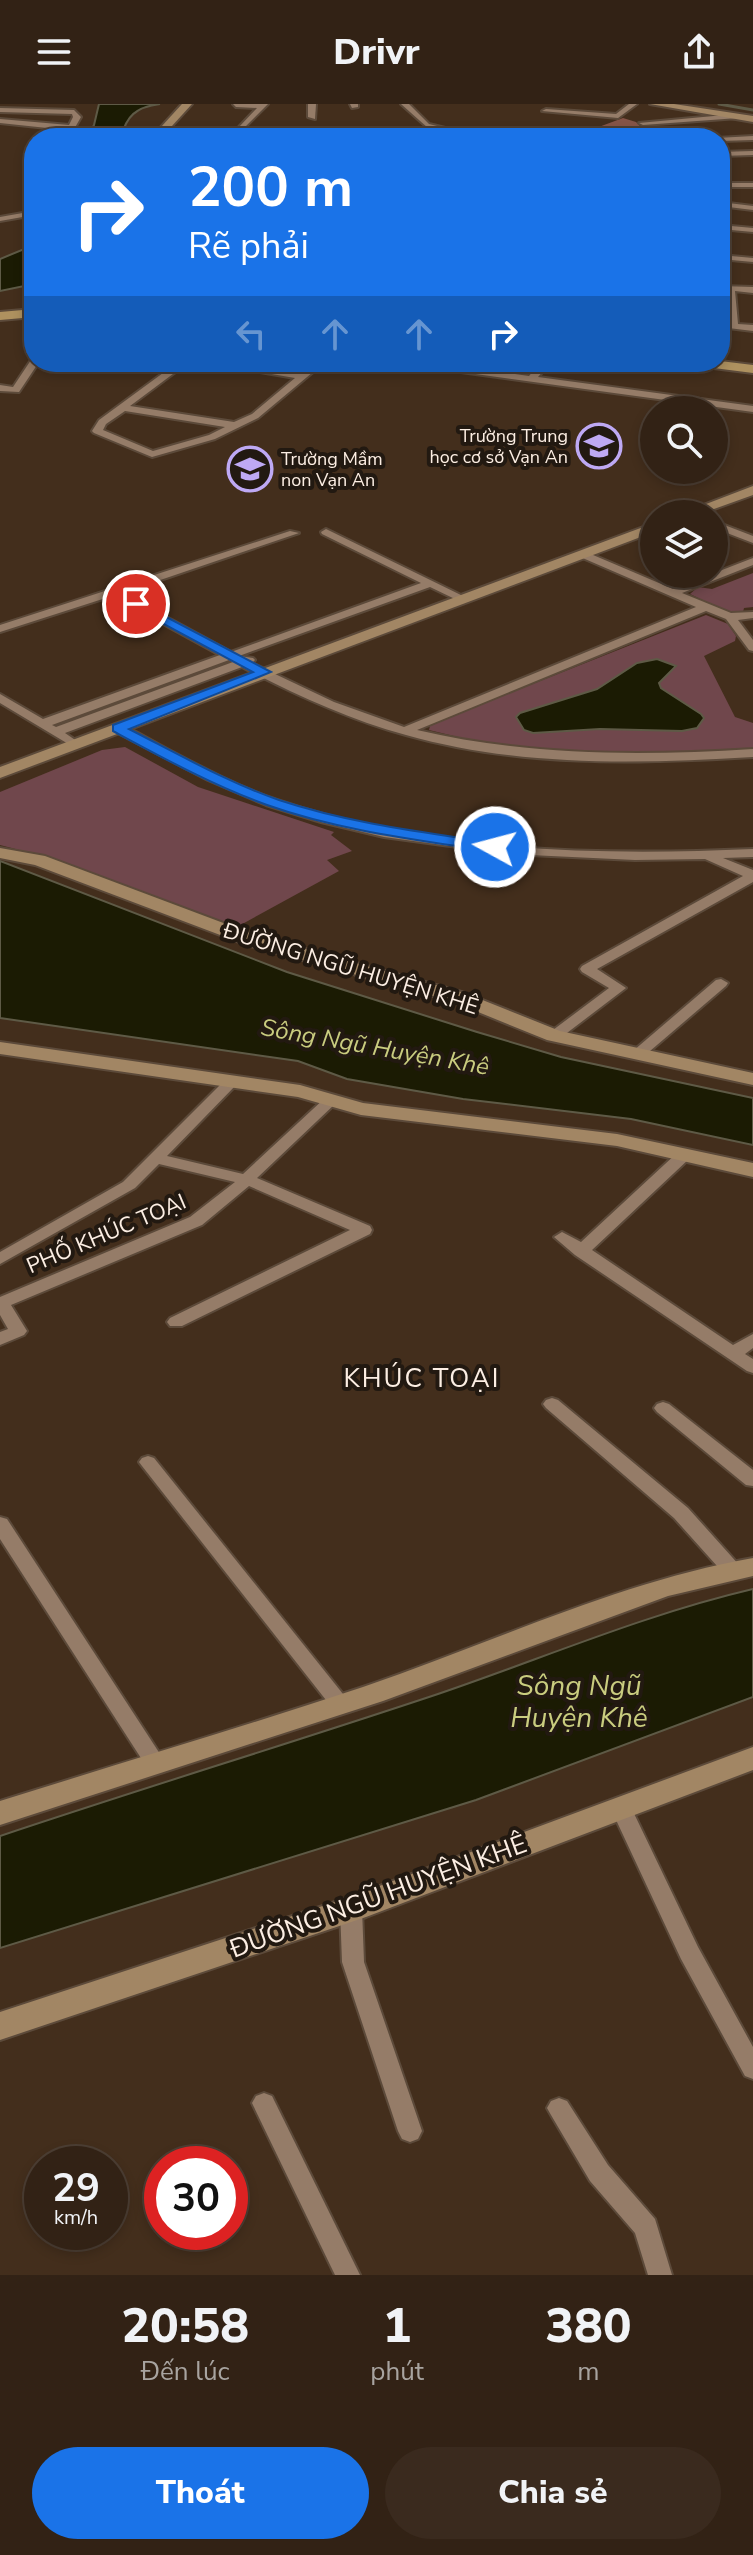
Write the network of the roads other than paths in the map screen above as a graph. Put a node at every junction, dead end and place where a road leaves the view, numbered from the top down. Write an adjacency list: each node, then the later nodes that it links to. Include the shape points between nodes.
1 (187, 104): 19 (street)
2 (312, 104): 13 (street)
3 (405, 104): 20 (street)
4 (581, 104): 12 (street)
5 (633, 104): 12 (street, via 618,116)
6 (655, 104): 14 (street)
7 (236, 105): 8 (street)
8 (262, 105): 17 (street)
9 (70, 107): 10 (street); 18 (street, via 77,117)
10 (0, 110)
11 (546, 111): 12 (street)
12 (572, 112)
13 (312, 117)
14 (743, 117): 16 (street); 21 (street, via 740,122)
15 (0, 121): 18 (street)
16 (643, 123)
17 (243, 127)
18 (72, 128)
19 (165, 128)
20 (434, 128)
21 (753, 136): 22 (street)
22 (730, 138)
23 (753, 153): 24 (street)
24 (730, 154)
25 (730, 185): 26 (street)
26 (753, 185)
27 (730, 205): 28 (street)
28 (753, 208)
29 (24, 215): 30 (street)
30 (0, 219)
31 (730, 228): 32 (street)
32 (753, 230)
33 (730, 258): 34 (street)
34 (753, 260)
35 (730, 288): 36 (street)
36 (753, 290)
37 (730, 309): 41 (street)
38 (24, 313): 39 (main road)
39 (0, 316)
40 (730, 325): 41 (street)
41 (734, 326): 42 (street)
42 (753, 328)
43 (730, 366): 44 (main road)
44 (753, 369)
45 (28, 372): 53 (street, via 16,390)
46 (171, 372): 54 (street)
47 (275, 372): 51 (street)
48 (308, 372): 51 (street)
49 (481, 372): 52 (street)
50 (537, 372): 52 (street)
51 (303, 376): 56 (street)
52 (531, 379): 55 (street)
53 (0, 388)
54 (125, 408): 56 (street); 56 (street, via 96,429 152,454)
55 (753, 409)
56 (240, 426)
57 (753, 490): 58 (street)
58 (726, 500)
59 (728, 530): 63 (street)
60 (326, 532): 66 (street)
61 (640, 532): 64 (street)
62 (294, 533): 67 (street)
63 (753, 540)
64 (582, 554): 68 (street); 69 (street)
65 (753, 561): 68 (street)
66 (436, 586): 69 (street); 75 (street); 76 (street)
67 (112, 592): 73 (street); 75 (street)
68 (671, 593): 70 (street)
69 (461, 598): 77 (street)
70 (705, 607): 72 (street); 81 (street)
71 (753, 615): 72 (street)
72 (730, 617): 74 (street)
73 (0, 629)
74 (753, 648)
75 (232, 655): 76 (street); 79 (street)
76 (245, 662): 77 (street); 82 (street)
77 (264, 672): 80 (street); 81 (street, via 361,717)
78 (0, 698): 79 (street)
79 (42, 724): 82 (street)
80 (118, 728): 83 (street); 88 (street, via 273,803 369,828 539,852)
81 (406, 731): 84 (street, via 490,749 571,758)
82 (55, 732): 83 (street)
83 (75, 744): 85 (street)
84 (753, 753)
85 (0, 773)
86 (0, 853): 91 (street, ĐƯỜNG NGŨ HUYỆN KHÊ, via 39,860 251,940 458,997)
87 (753, 853): 88 (street)
88 (706, 856): 89 (street)
89 (753, 876): 91 (street, via 587,969 619,988)
90 (721, 983): 93 (street)
91 (554, 1036): 93 (street, ĐƯỜNG NGŨ HUYỆN KHÊ)
92 (0, 1048): 95 (street)
93 (638, 1054): 94 (street, ĐƯỜNG NGŨ HUYỆN KHÊ)
94 (753, 1079)
95 (232, 1081): 96 (street); 98 (street)
96 (331, 1100): 97 (street, via 361,1109 617,1140); 100 (street, PHỐ KHÚC TOẠI)
97 (684, 1155): 99 (street); 102 (street)
98 (155, 1158): 100 (street); 103 (street, via 129,1185)
99 (753, 1170)
100 (247, 1180): 104 (street, PHỐ KHÚC TOẠI, via 196,1221); 105 (street, via 364,1230)
101 (562, 1237): 102 (street)
102 (581, 1251): 108 (street)
103 (0, 1259)
104 (1, 1303): 106 (street, via 18,1331)
105 (176, 1322)
106 (0, 1339)
107 (753, 1340): 108 (street)
108 (734, 1353): 109 (street)
109 (753, 1367)
110 (552, 1404): 115 (street)
111 (663, 1408): 113 (street)
112 (148, 1462): 116 (street)
113 (753, 1480)
114 (0, 1524): 118 (street)
115 (743, 1569): 116 (street, via 659,1589)
116 (340, 1704): 118 (street)
117 (753, 1758): 119 (street, ĐƯỜNG NGŨ HUYỆN KHÊ)
118 (155, 1763): 120 (street)
119 (621, 1807): 121 (street, ĐƯỜNG NGŨ HUYỆN KHÊ); 123 (street, via 689,1952)
120 (0, 1813)
121 (351, 1909): 122 (street, ĐƯỜNG NGŨ HUYỆN KHÊ); 126 (street, via 353,1962)
122 (0, 2026)
123 (753, 2069)
124 (264, 2103): 127 (street)
125 (559, 2108): 128 (street, via 599,2173 646,2227)
126 (410, 2131)
127 (348, 2275)
128 (660, 2275)

